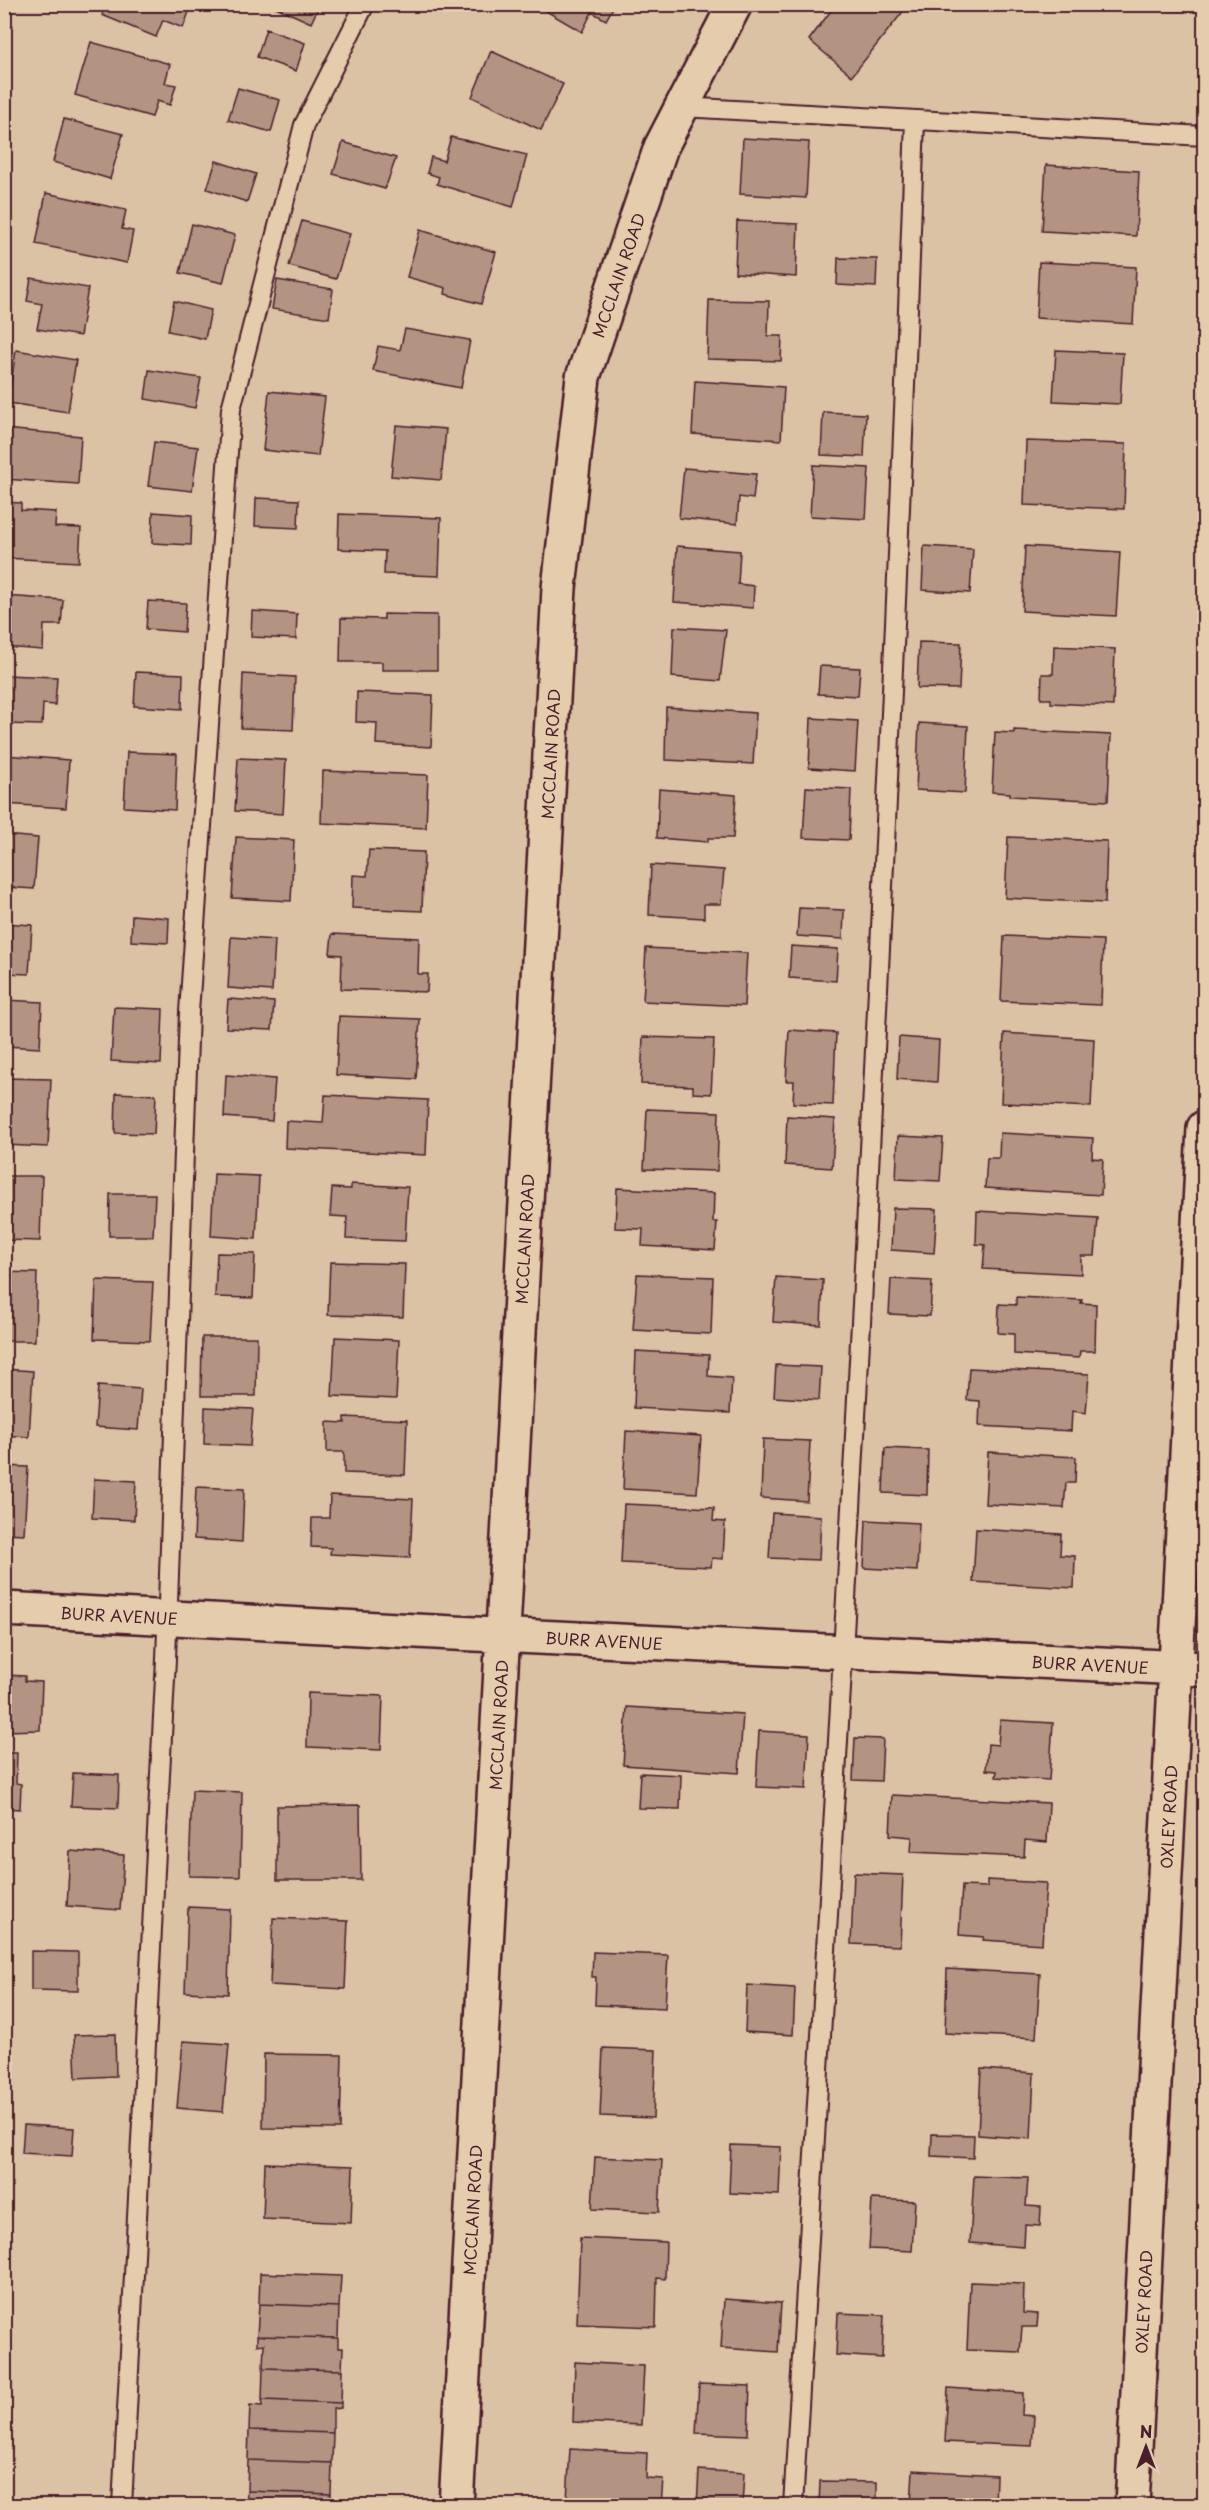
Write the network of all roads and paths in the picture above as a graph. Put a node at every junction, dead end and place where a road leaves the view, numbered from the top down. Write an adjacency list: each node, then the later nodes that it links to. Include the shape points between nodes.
1 (365, 4): 8 (lane, via 303,125 231,409 189,1012)
2 (735, 4): 3 (street, MCCLAIN ROAD)
3 (681, 107): 4 (lane); 9 (street, MCCLAIN ROAD, via 661,147 583,377 576,435 559,588)
4 (915, 120): 5 (lane); 10 (lane, via 901,513)
5 (1204, 136)
6 (1204, 1128): 11 (street, OXLEY ROAD)
7 (4, 1609): 8 (street, BURR AVENUE)
8 (168, 1618): 9 (street, BURR AVENUE); 12 (lane)
9 (503, 1636): 10 (street, BURR AVENUE); 13 (street, MCCLAIN ROAD)
10 (844, 1652): 11 (street, BURR AVENUE); 14 (lane)
11 (1190, 1668): 15 (street, OXLEY ROAD)
12 (122, 2505)
13 (456, 2505)
14 (793, 2505)
15 (1132, 2505)

